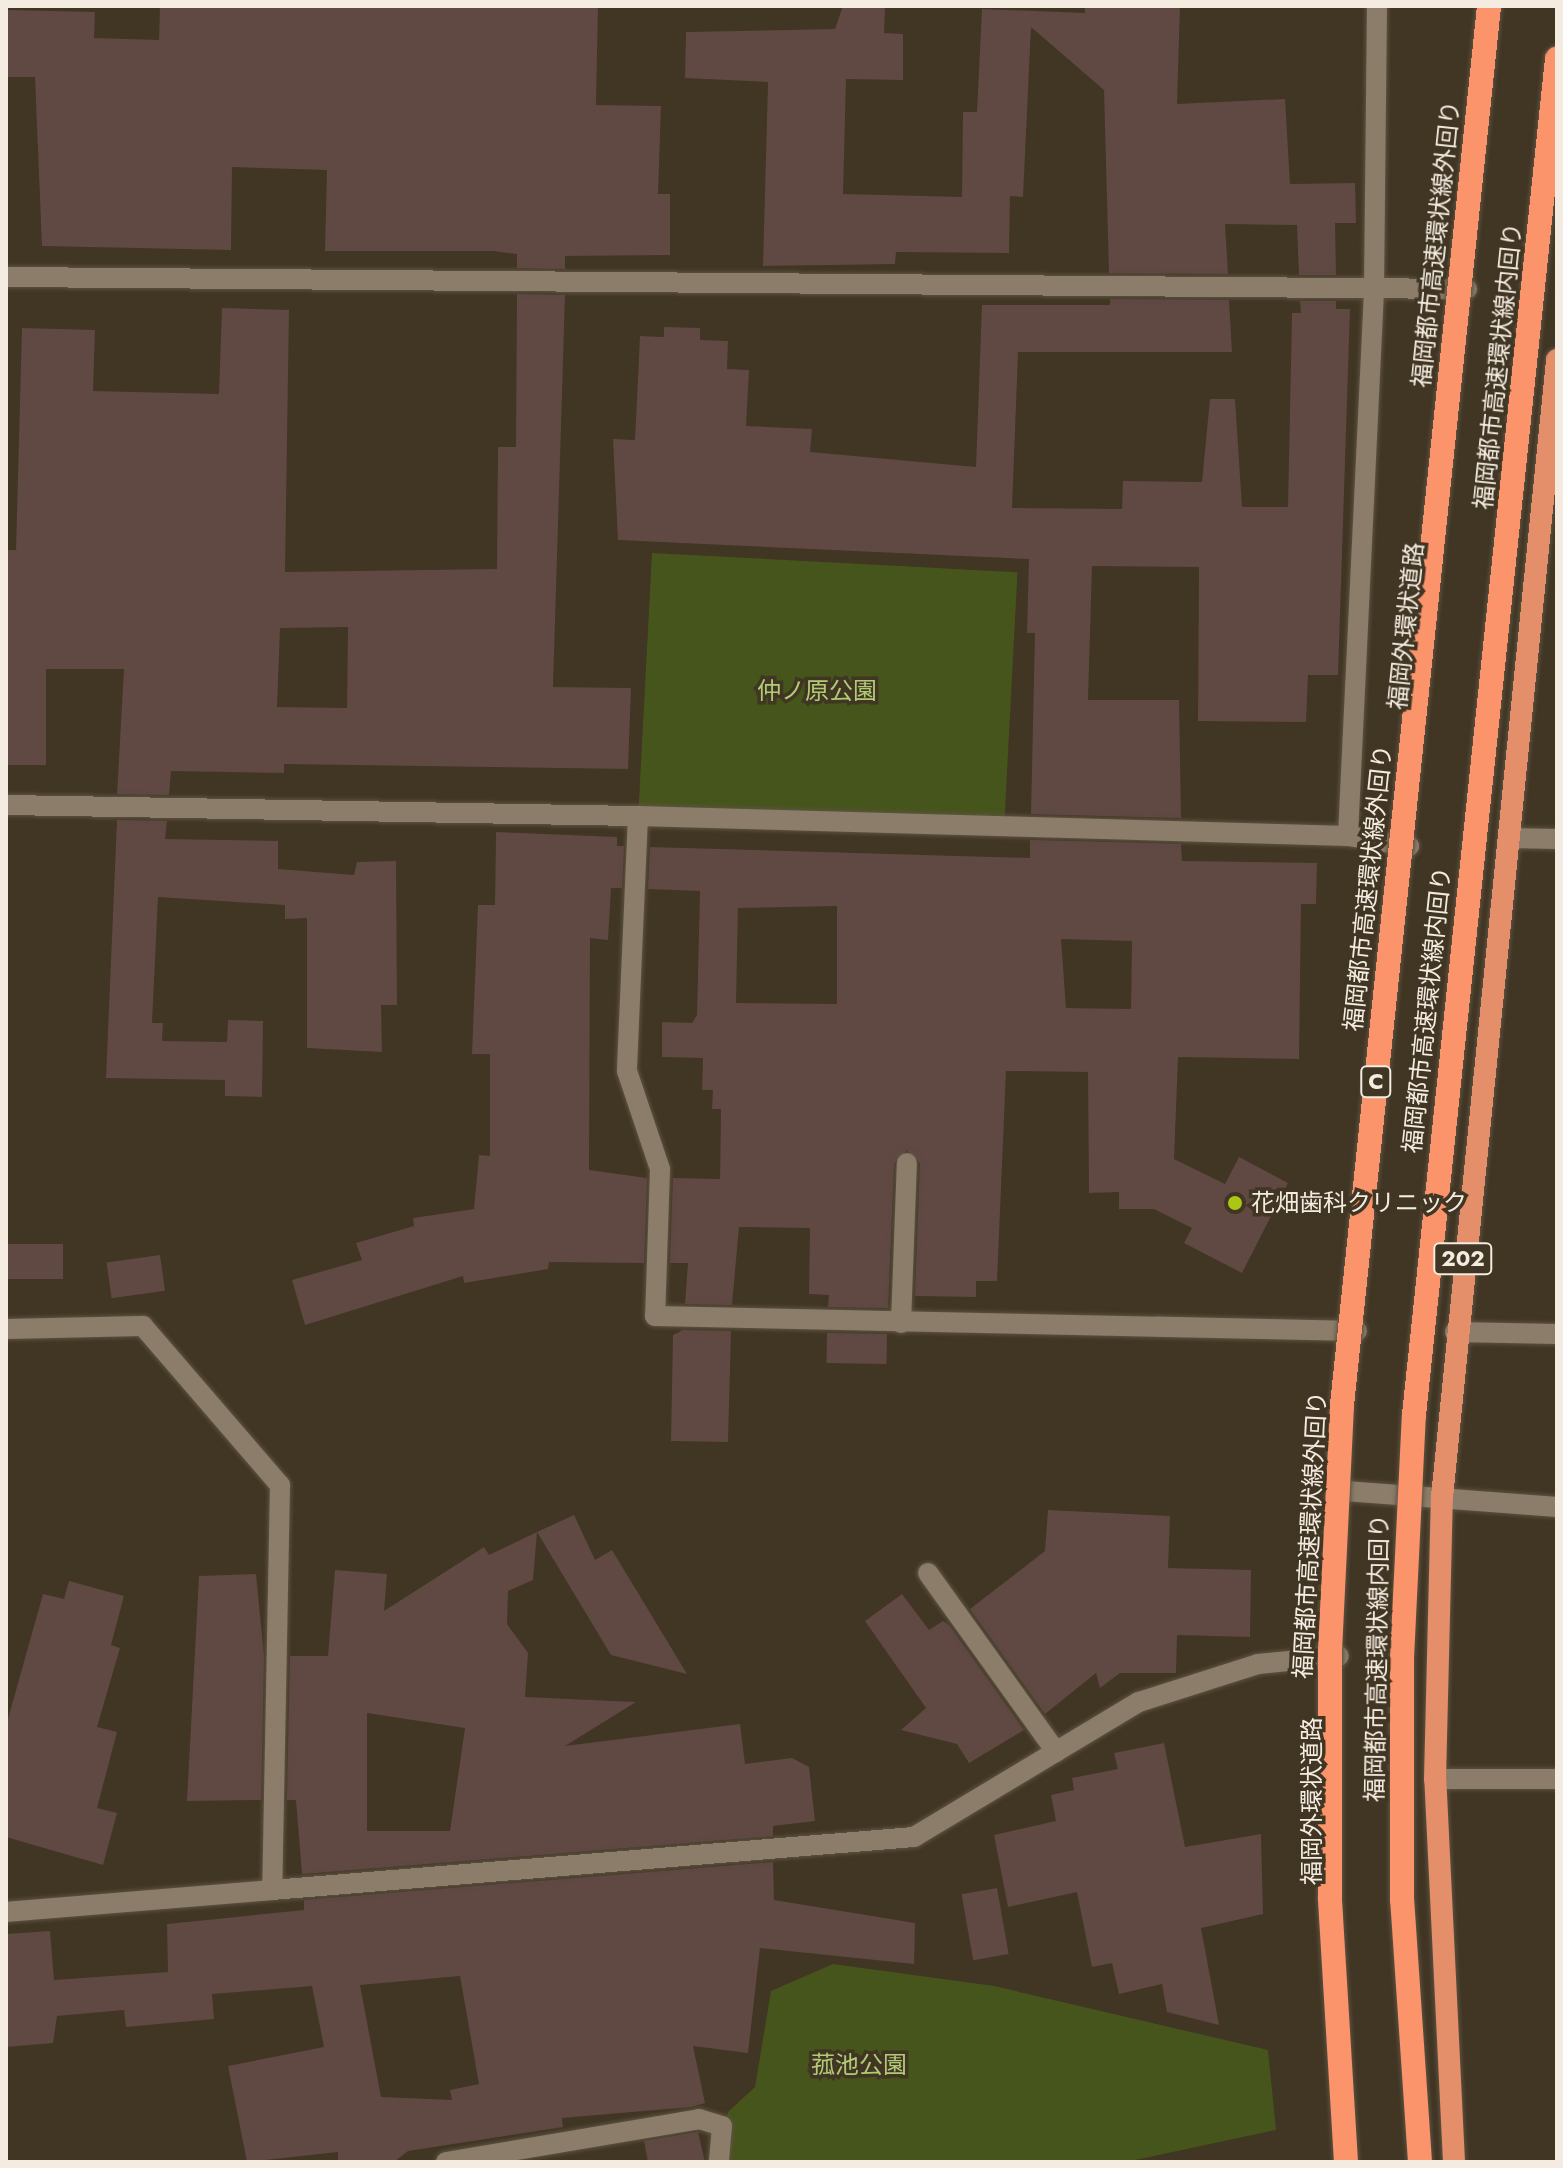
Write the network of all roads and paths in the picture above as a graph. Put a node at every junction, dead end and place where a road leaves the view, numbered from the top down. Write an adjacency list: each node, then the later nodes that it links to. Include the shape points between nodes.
1 (1377, 6): 6 (street)
2 (1490, 6): 5 (highway, 福岡外環状道路); 32 (highway, 福岡都市高速環状線外回り / C, bridge, via 1342,1405 1330,1651 1330,1897)
3 (1557, 59): 33 (highway, 福岡都市高速環状線内回り, bridge, via 1414,1415 1402,1658 1402,1900)
4 (6, 277): 6 (street)
5 (1467, 289): 6 (street); 13 (highway, 福岡外環状道路)
6 (1374, 290): 10 (street)
7 (1557, 360): 11 (highway, 202)
8 (6, 805): 9 (street)
9 (638, 816): 10 (street); 15 (street, via 627,1071 660,1169 655,1316)
10 (1348, 836): 13 (street)
11 (1508, 838): 12 (street); 18 (highway, 202)
12 (1557, 839)
13 (1409, 846): 17 (highway, 福岡外環状道路)
14 (907, 1163): 15 (street)
15 (901, 1323): 17 (street)
16 (6, 1329): 28 (street, via 143,1326 280,1485)
17 (1357, 1331): 20 (highway, 福岡外環状道路)
18 (1455, 1332): 19 (street); 21 (highway, 202)
19 (1557, 1334)
20 (1345, 1491): 21 (street); 24 (highway, 福岡外環状道路)
21 (1442, 1497): 22 (street); 26 (highway, 202)
22 (1557, 1507)
23 (928, 1573): 25 (street)
24 (1339, 1656): 25 (street, via 1258,1664 1139,1702); 32 (highway, 福岡外環状道路, via 1336,1824)
25 (1056, 1752): 28 (street, via 914,1837)
26 (1435, 1779): 27 (street); 34 (highway, 202)
27 (1557, 1779)
28 (272, 1890): 29 (street)
29 (6, 1912)
30 (446, 2162): 31 (street, via 699,2119 722,2126)
31 (719, 2162)
32 (1348, 2162)
33 (1420, 2162)
34 (1454, 2162)

